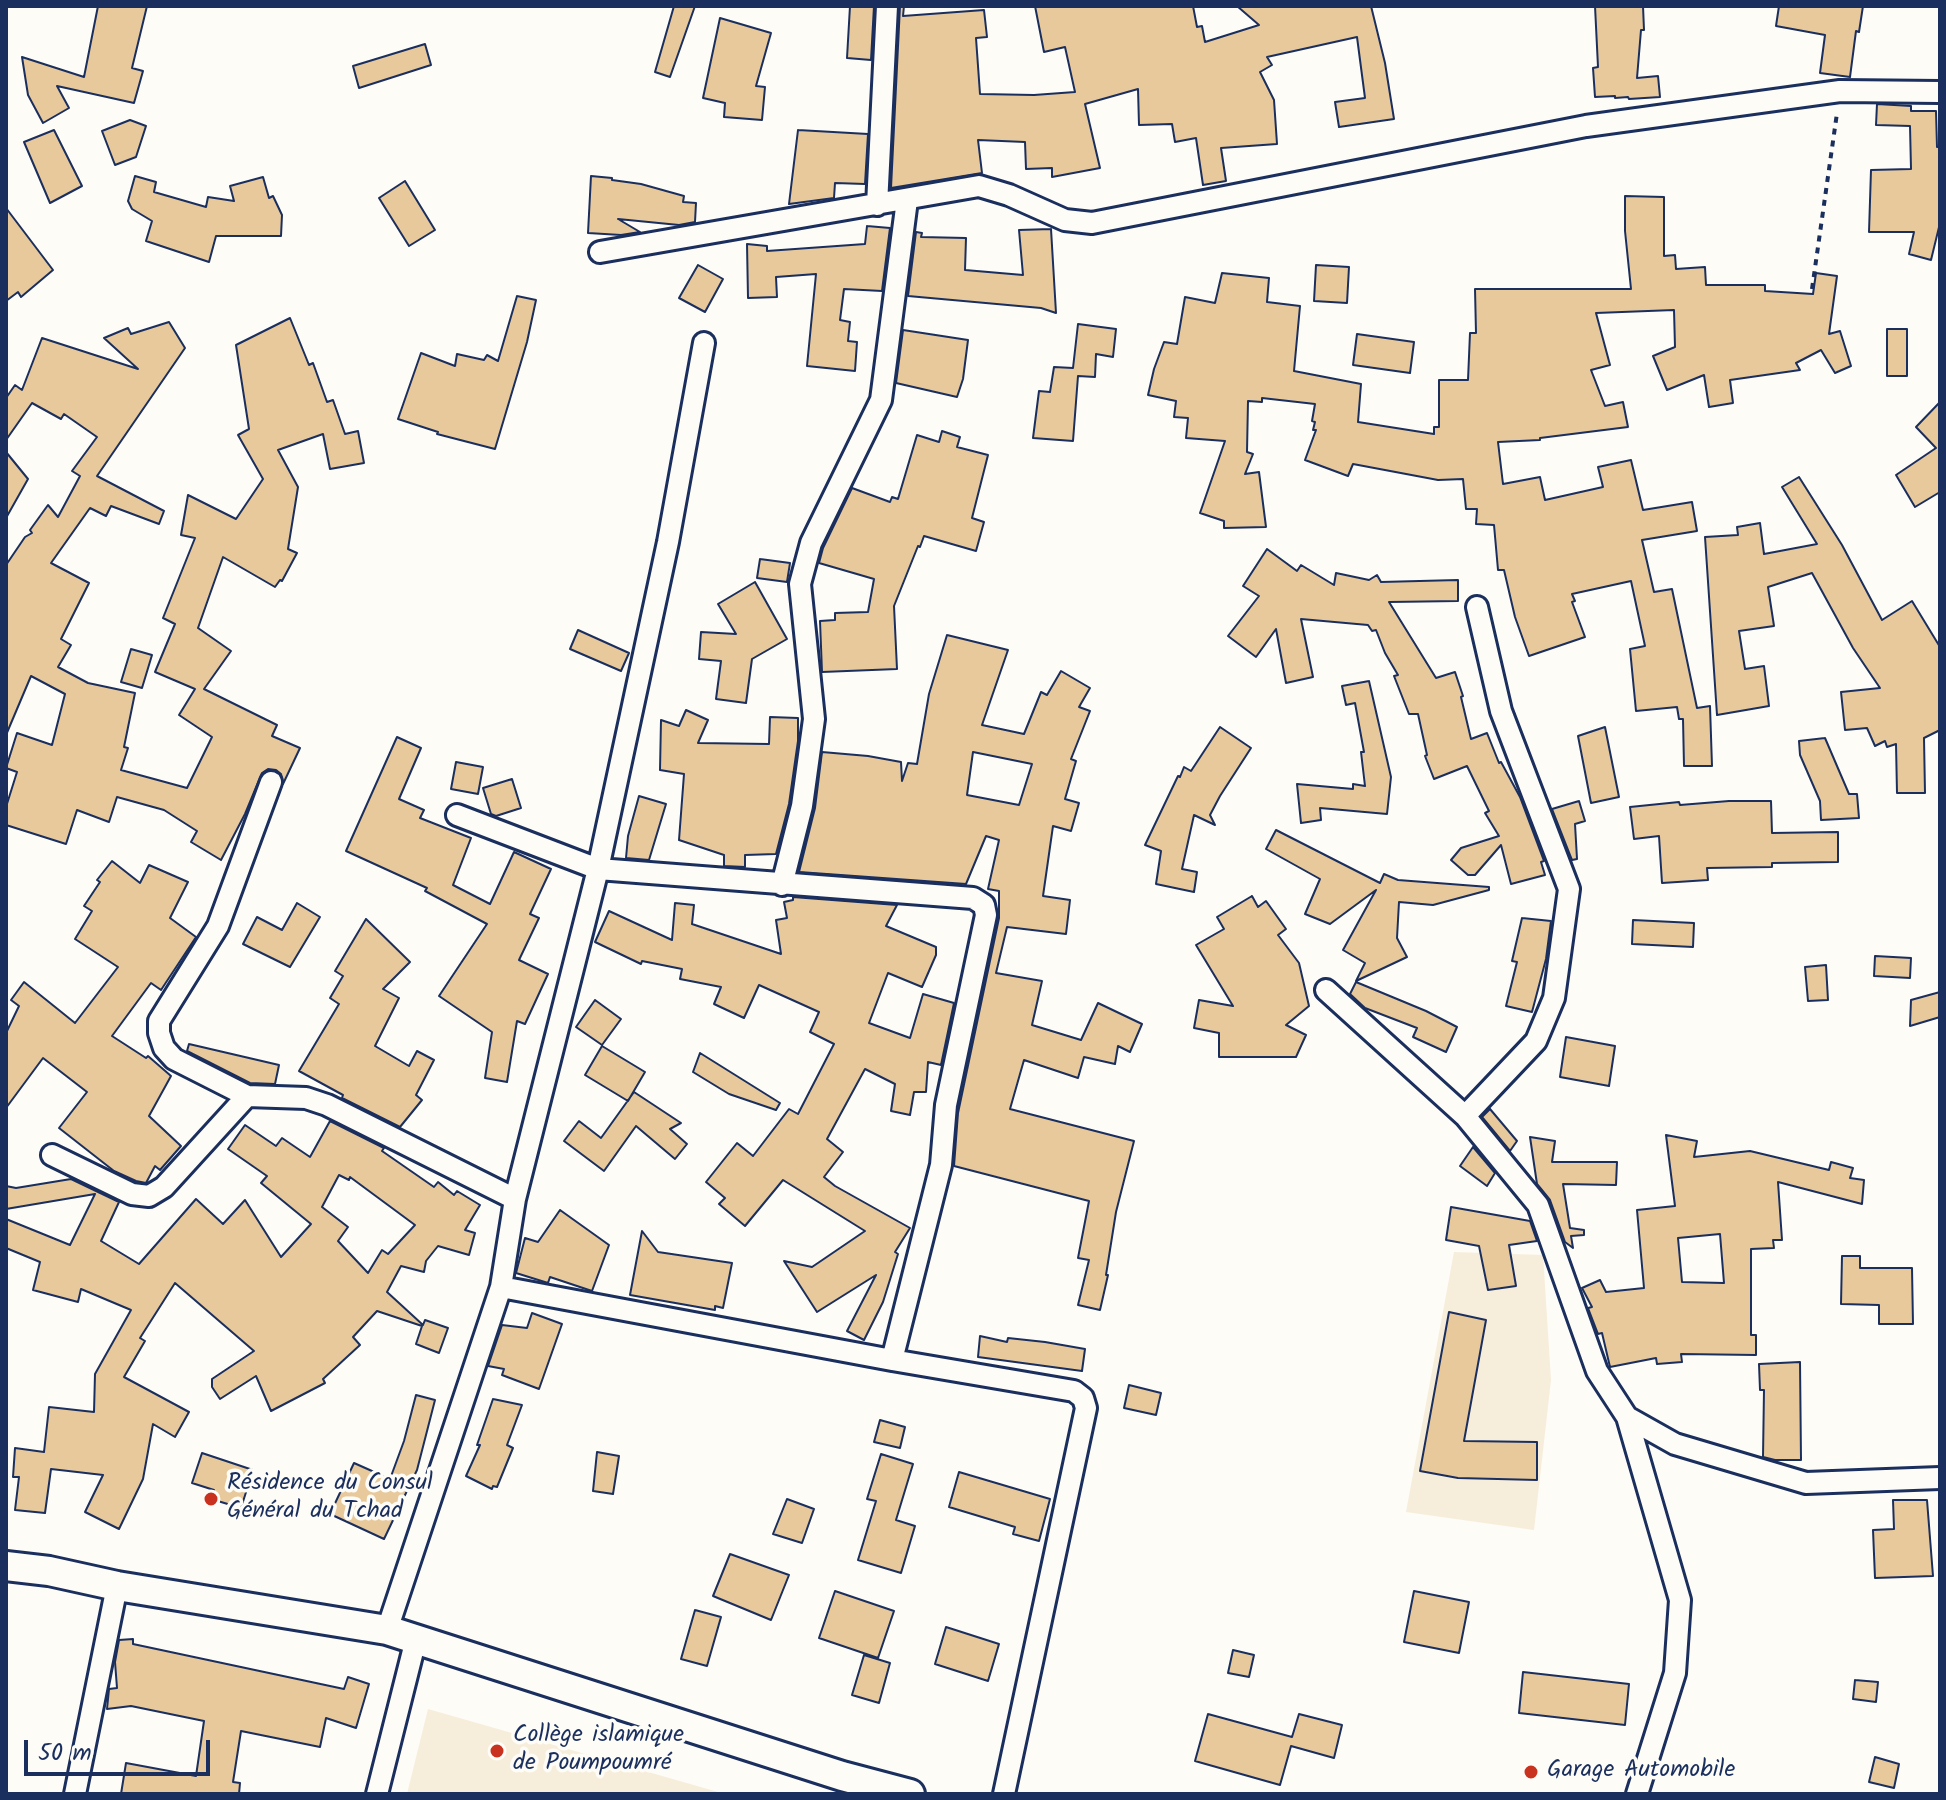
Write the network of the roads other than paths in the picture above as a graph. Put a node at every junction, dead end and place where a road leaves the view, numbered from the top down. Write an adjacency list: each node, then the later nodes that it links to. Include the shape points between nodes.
1 (887, 6): 4 (street)
2 (1940, 92): 3 (street, via 1840,91 1586,126 1092,223 1065,220 979,186)
3 (907, 200): 4 (street); 11 (street, via 881,400 811,543 800,584 814,719 802,806)
4 (877, 205): 5 (street)
5 (600, 252)
6 (704, 343): 10 (street, via 668,542)
7 (1477, 607): 14 (street, via 1501,711 1569,889 1554,998 1536,1041)
8 (271, 782): 13 (street, via 218,926 159,1021 164,1048 174,1059)
9 (457, 815): 10 (street)
10 (598, 869): 11 (street); 16 (street)
11 (782, 885): 18 (street, via 973,898 984,905 946,1105 941,1165)
12 (1326, 990): 14 (street)
13 (247, 1096): 15 (street, via 164,1187 149,1196 132,1194); 16 (street, via 306,1098 327,1105)
14 (1465, 1116): 19 (street, via 1538,1205 1597,1371)
15 (52, 1155)
16 (515, 1199): 17 (street)
17 (501, 1287): 18 (street); 23 (street)
18 (892, 1360): 28 (street, via 1074,1391 1086,1408)
19 (1627, 1417): 20 (street, via 1675,1444 1806,1483); 29 (street, via 1680,1600 1675,1673)
20 (1940, 1478)
21 (6, 1566): 22 (main road)
22 (117, 1586): 23 (main road); 25 (street)
23 (387, 1630): 24 (main road)
24 (416, 1639): 26 (street); 27 (main road)
25 (75, 1794)
26 (377, 1794)
27 (910, 1794)
28 (1004, 1794)
29 (1637, 1794)

